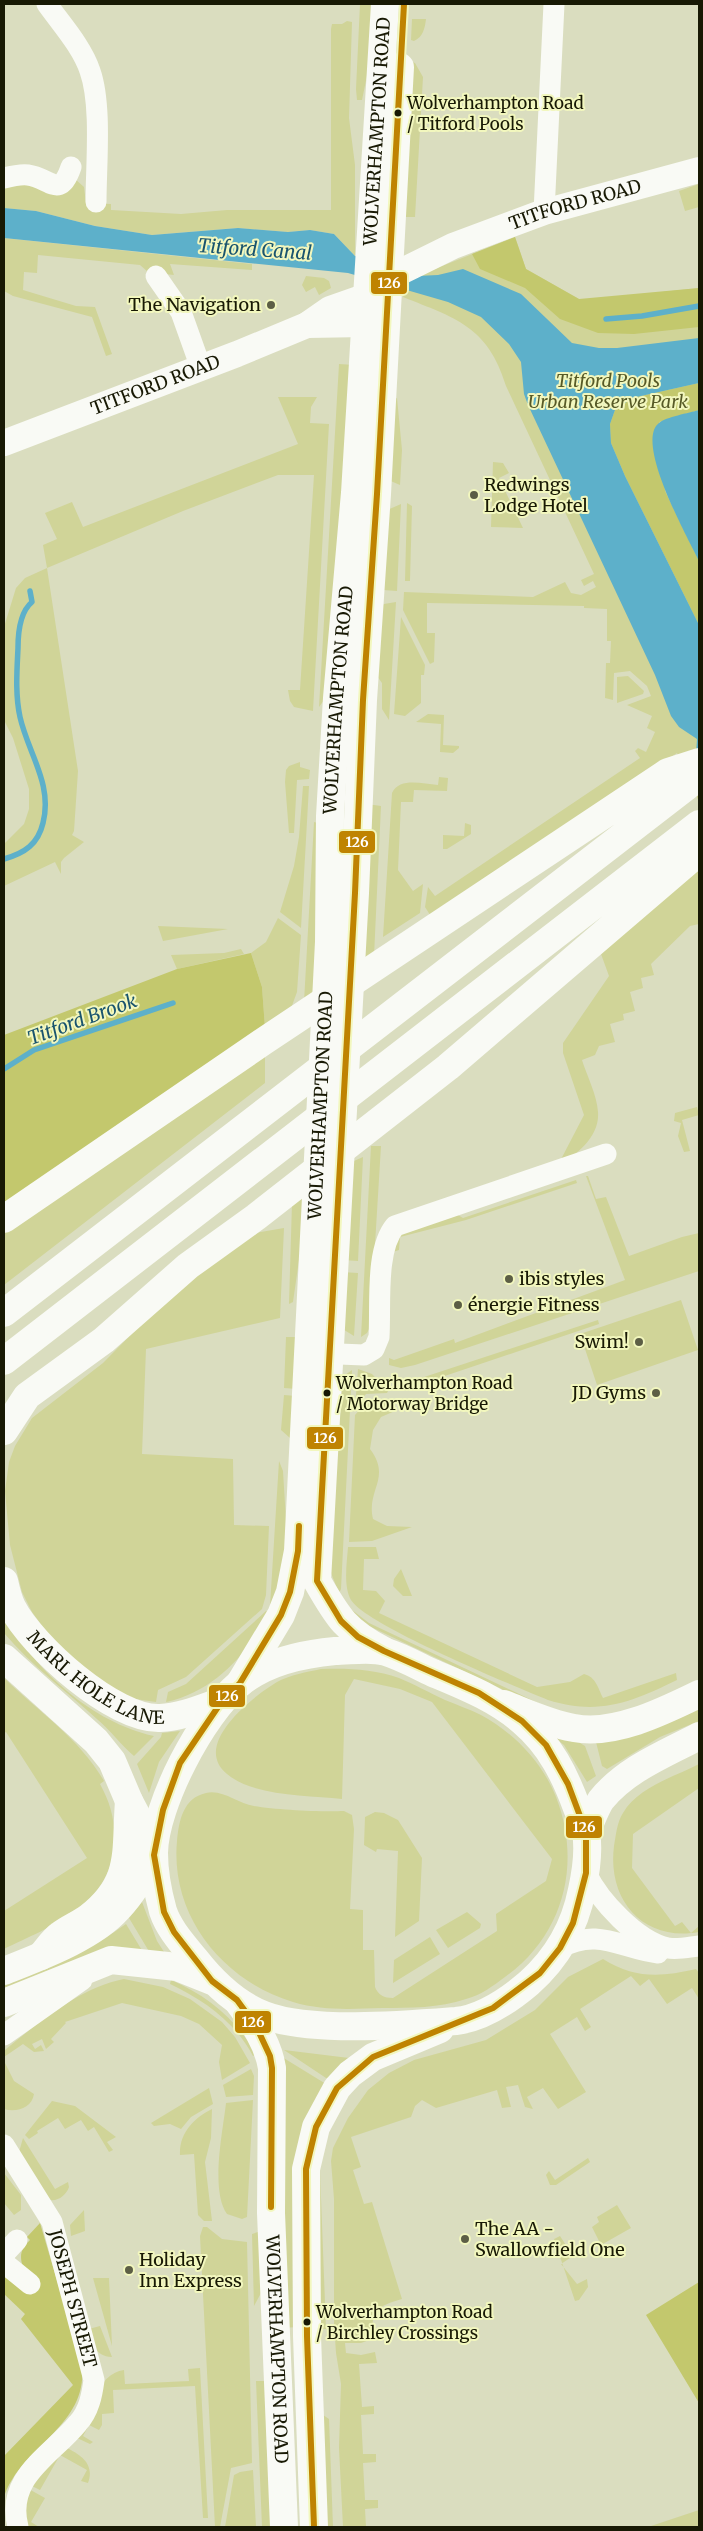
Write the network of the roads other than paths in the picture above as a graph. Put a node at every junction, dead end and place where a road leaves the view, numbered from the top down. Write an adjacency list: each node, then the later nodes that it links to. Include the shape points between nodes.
1 (47, 4): 5 (street, via 85,58 91,73 96,119)
2 (385, 4): 11 (main road, WOLVERHAMPTON ROAD)
3 (404, 4): 11 (main road, WOLVERHAMPTON ROAD)
4 (554, 4): 9 (street)
5 (96, 168): 7 (street, via 66,167 66,181 61,185 29,175); 8 (street)
6 (699, 170): 9 (street, TITFORD ROAD)
7 (4, 178)
8 (96, 202)
9 (544, 212): 11 (street, TITFORD ROAD, via 453,246)
10 (156, 276): 12 (street, via 182,312)
11 (380, 284): 12 (street, TITFORD ROAD, via 307,325); 14 (main road, WOLVERHAMPTON ROAD); 16 (main road, WOLVERHAMPTON ROAD, via 355,493)
12 (201, 368): 13 (street, TITFORD ROAD)
13 (4, 443)
14 (369, 614): 15 (main road, WOLVERHAMPTON ROAD); 16 (main road, via 355,629 346,734)
15 (362, 737): 19 (main road, via 348,754 346,780); 25 (main road, WOLVERHAMPTON ROAD)
16 (334, 752): 19 (main road, WOLVERHAMPTON ROAD)
17 (699, 762): 23 (main road, via 668,772)
18 (699, 777): 24 (main road)
19 (330, 816): 25 (main road, WOLVERHAMPTON ROAD)
20 (699, 824): 26 (main road)
21 (699, 852): 27 (main road, via 448,1067 188,1266 104,1340 27,1396)
22 (606, 1154): 25 (street, via 395,1226 387,1236 383,1250 379,1337 374,1349 364,1355)
23 (4, 1219)
24 (4, 1313)
25 (319, 1354): 29 (main road, WOLVERHAMPTON ROAD, via 317,1581 341,1621 358,1637); 31 (main road, WOLVERHAMPTON ROAD, via 298,1551 290,1592 272,1634)
26 (10, 1356)
27 (4, 1431)
28 (4, 1581): 31 (main road, MARL HOLE LANE, via 12,1607 35,1638 83,1685 108,1701 133,1713 160,1718 188,1713)
29 (384, 1651): 31 (main road, MARL HOLE LANE, via 315,1652 278,1662); 33 (main road, WOLVERHAMPTON ROAD)
30 (4, 1658): 35 (main road, via 96,1741 112,1761)
31 (231, 1692): 37 (main road, WOLVERHAMPTON ROAD, via 180,1763 163,1810)
32 (699, 1694): 33 (main road, via 653,1716 610,1728 576,1729 542,1720)
33 (484, 1696): 36 (main road, via 522,1721 546,1745 568,1784)
34 (699, 1736): 36 (main road, via 623,1779 600,1802)
35 (129, 1801): 37 (main road); 41 (main road, via 126,1863 122,1879 109,1899 88,1918 58,1936)
36 (586, 1832): 38 (main road, WOLVERHAMPTON ROAD)
37 (154, 1852): 41 (main road, via 139,1883 111,1916); 44 (main road, via 164,1912 174,1932)
38 (586, 1873): 39 (street, via 596,1893 609,1908 641,1934 668,1948); 40 (main road, WOLVERHAMPTON ROAD, via 573,1924)
39 (699, 1946): 40 (street, via 685,1954 667,1954 602,1938)
40 (560, 1948): 47 (main road, WOLVERHAMPTON ROAD, via 540,1973 518,1992 493,2008)
41 (41, 1956): 43 (main road)
42 (111, 1960): 44 (main road, via 177,1967); 46 (main road); 48 (street)
43 (4, 1971)
44 (212, 1980): 45 (main road)
45 (237, 2000): 47 (main road, via 264,2015 289,2022 355,2026); 53 (main road, WOLVERHAMPTON ROAD, via 256,2026 272,2068 271,2213)
46 (4, 2003)
47 (461, 2021): 54 (main road, WOLVERHAMPTON ROAD, via 372,2057 337,2088 316,2127 306,2169 307,2336)
48 (4, 2035)
49 (4, 2145): 52 (street, JOSEPH STREET, via 50,2217 57,2235 94,2380 90,2401 79,2423 20,2485 15,2514)
50 (4, 2263): 51 (street)
51 (30, 2284)
52 (18, 2527)
53 (284, 2527)
54 (314, 2527)

